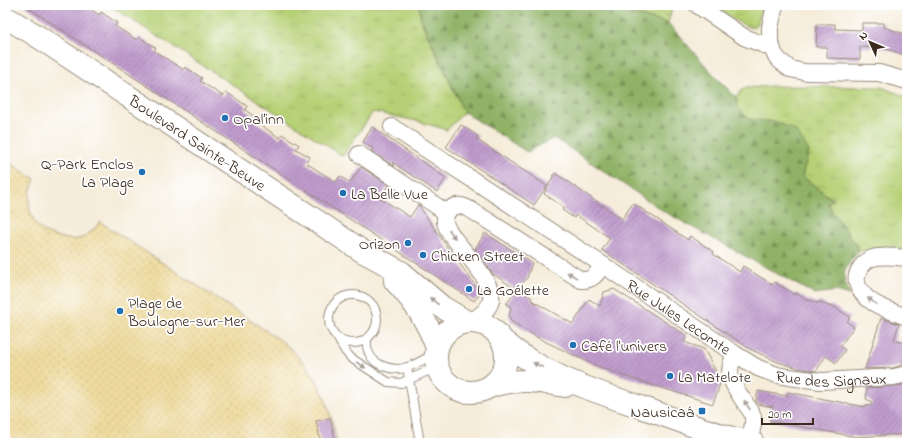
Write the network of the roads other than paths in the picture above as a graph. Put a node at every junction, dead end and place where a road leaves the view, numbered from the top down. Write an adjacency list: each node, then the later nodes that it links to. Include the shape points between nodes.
1 (697, 5): 6 (street, via 744,36)
2 (775, 5): 6 (street, via 770,35)
3 (5, 12): 5 (main road, Boulevard Sainte-Beuve)
4 (5, 17): 5 (main road, Boulevard Sainte-Beuve)
5 (34, 34): 11 (main road, Boulevard Sainte-Beuve)
6 (772, 48): 7 (street, via 784,65 798,71 879,73)
7 (907, 81)
8 (392, 127): 13 (street, Rue Jules Lecomte)
9 (359, 154): 10 (street)
10 (447, 213): 13 (street, one-way to 10, via 590,280 581,280 465,207 455,206); 15 (street, one-way to 15, via 445,220 448,228 482,274 491,293 491,300 483,314)
11 (362, 251): 15 (main road, Boulevard Sainte-Beuve, one-way to 11, via 437,303 401,272); 19 (main road, Boulevard Sainte-Beuve, via 393,279 412,301 425,320)
12 (907, 258): 14 (street, one-way to 12, via 868,299 856,281 862,265 872,258)
13 (603, 265): 20 (street, Rue Jules Lecomte)
14 (907, 317)
15 (470, 321): 18 (main road, via 490,327); 19 (main road, via 457,324 448,330 441,338)
16 (336, 336): 17 (lane, via 352,343); 17 (lane, via 330,325 330,312 337,301 344,296 353,295 362,296 376,311 375,328); 23 (lane, one-way to 23, via 351,358 388,382 396,384)
17 (367, 338): 21 (lane, via 368,350 373,360 390,368)
18 (502, 340): 25 (main road, via 507,354 506,365 501,376); 26 (main road, one-way to 18, via 531,362)
19 (437, 350): 21 (lane); 24 (main road, via 438,369)
20 (735, 354): 22 (street, Rue des Signaux, via 767,372 798,379 833,381 894,378); 27 (street, Rue Jules Lecomte, one-way to 20, via 752,415 730,376 729,370)
21 (407, 367): 23 (lane)
22 (907, 374)
23 (409, 380): 24 (lane, via 430,371); 28 (lane)
24 (444, 380): 25 (main road, via 456,389 466,392 478,392)
25 (491, 386): 26 (main road, via 528,381)
26 (599, 392): 27 (main road, via 694,426)
27 (751, 442)
28 (420, 443)

